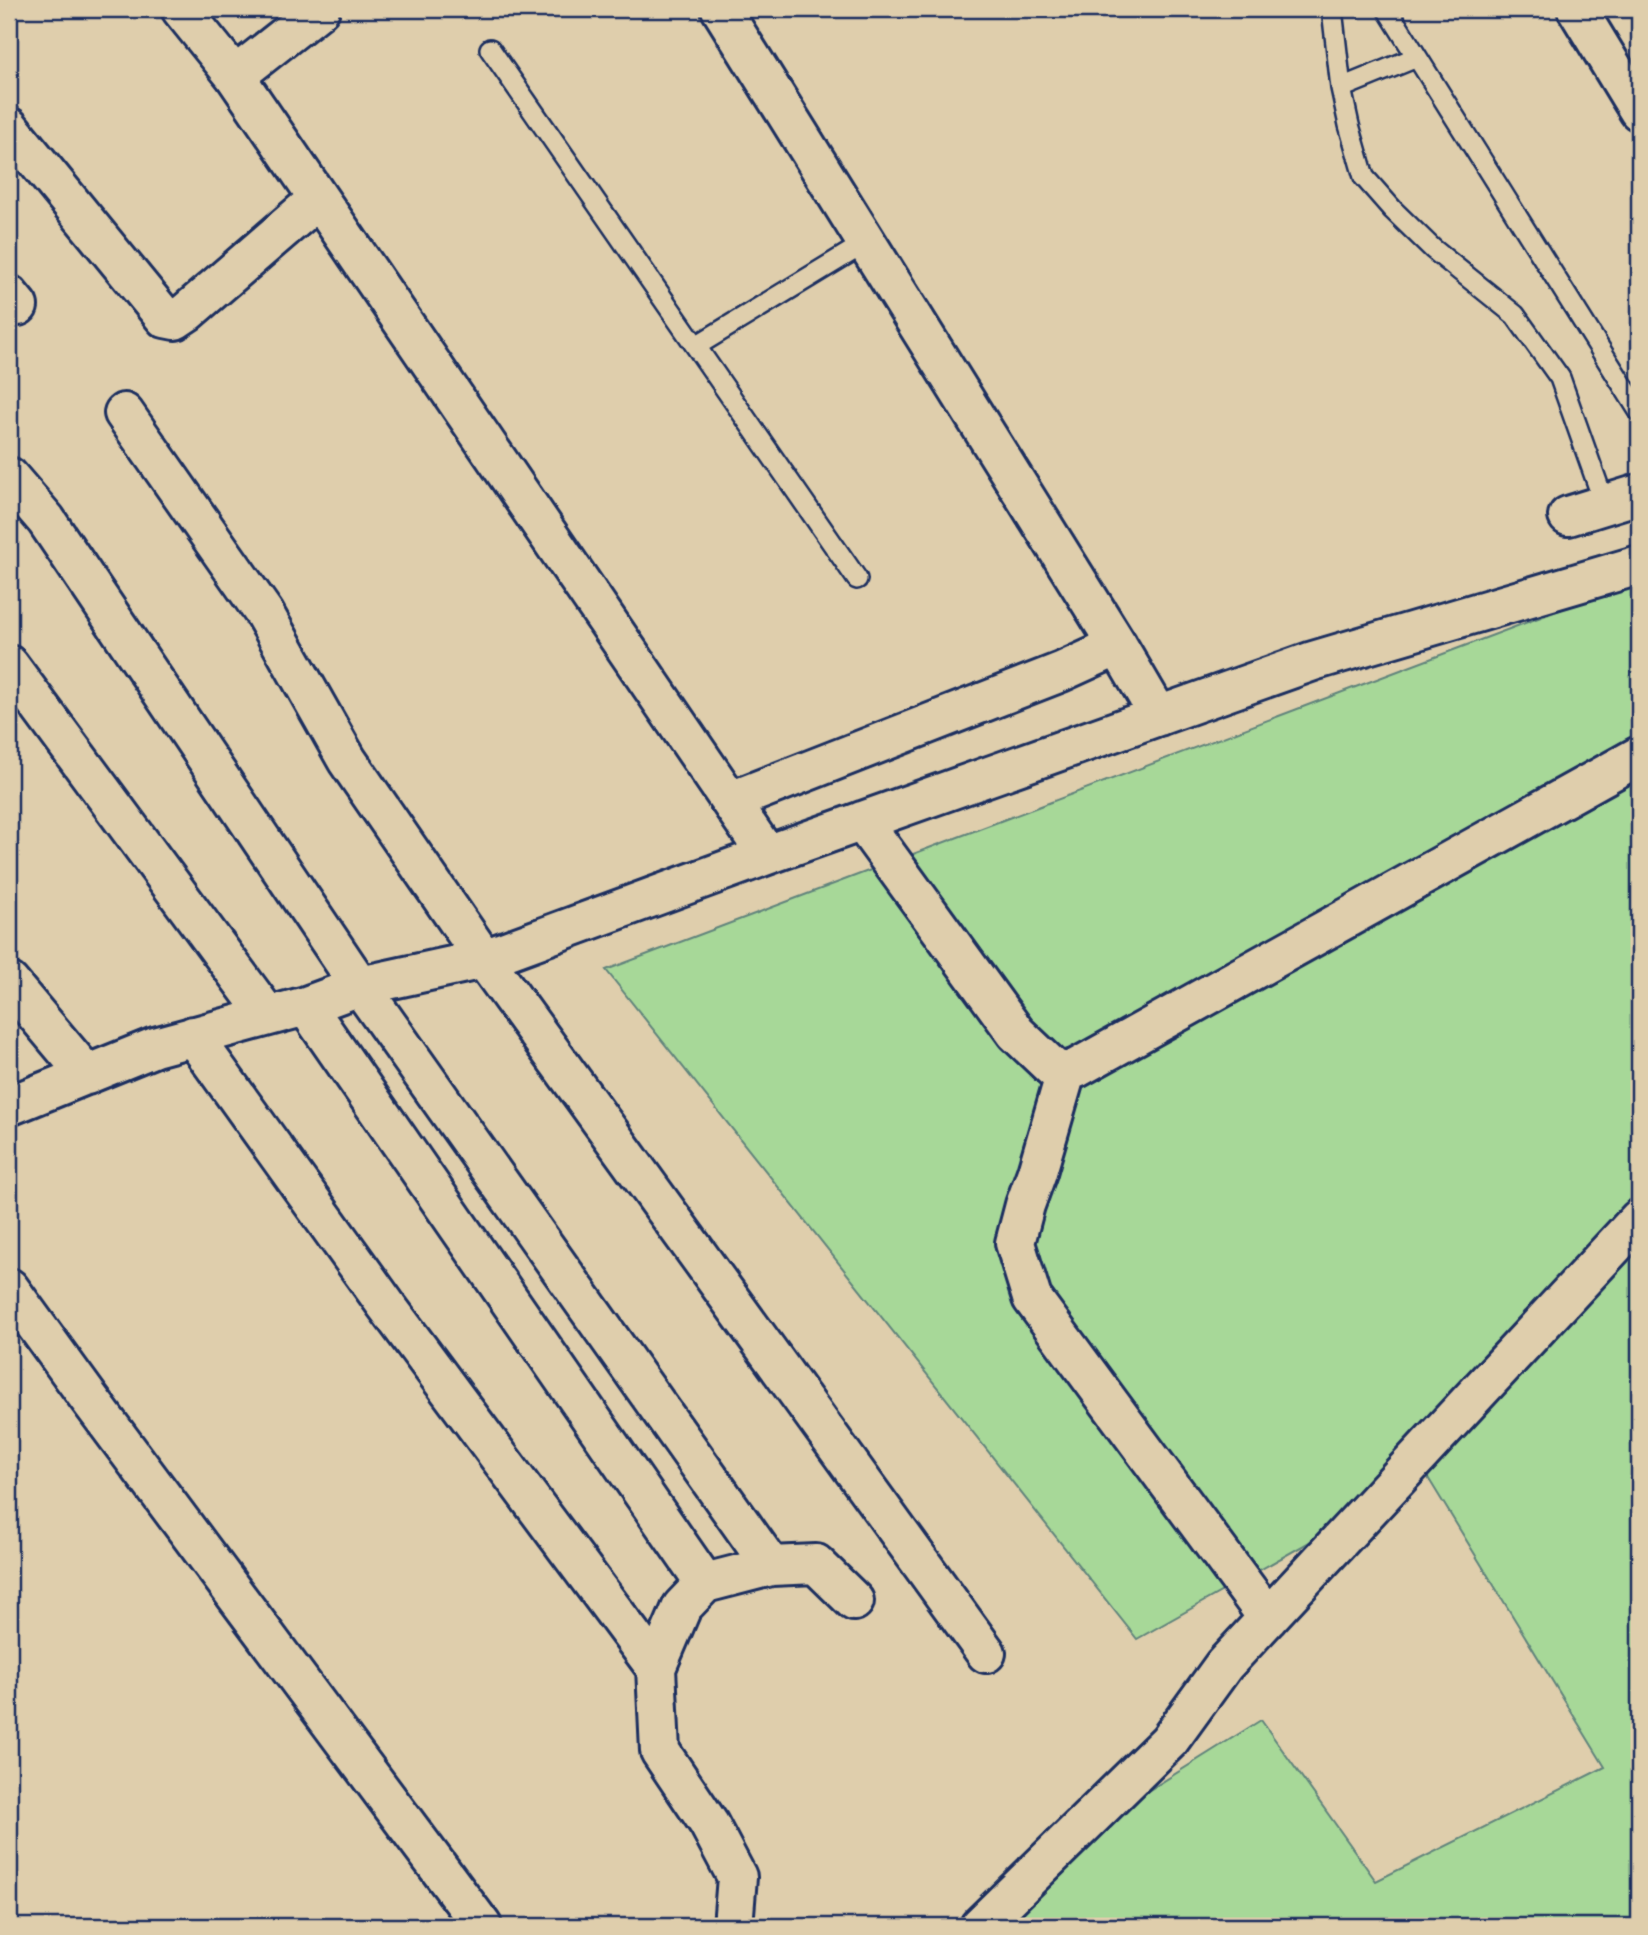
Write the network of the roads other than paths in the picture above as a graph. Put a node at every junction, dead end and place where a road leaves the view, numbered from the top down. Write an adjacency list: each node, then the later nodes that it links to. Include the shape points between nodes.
1 (181, 9): 9 (street)
2 (320, 9): 9 (street)
3 (721, 9): 14 (street)
4 (1332, 9): 10 (lane)
5 (1387, 9): 8 (lane)
6 (1577, 9): 11 (street)
7 (490, 49): 15 (lane)
8 (1417, 57): 10 (lane); 16 (lane)
9 (234, 76): 13 (street)
10 (1341, 88): 19 (lane, via 1364,177 1433,249 1515,315 1560,378)
11 (1639, 111)
12 (9, 127): 13 (street, via 164,318 175,320 187,312)
13 (318, 199): 27 (street)
14 (867, 242): 15 (lane); 23 (street)
15 (696, 346): 22 (lane)
16 (1639, 411)
17 (124, 413): 30 (street, via 264,613 347,760)
18 (9, 477): 32 (street, via 46,520)
19 (1622, 499): 20 (street)
20 (1568, 516)
21 (1639, 565): 25 (street, via 1313,661)
22 (857, 579)
23 (1118, 646): 25 (street); 27 (street)
24 (9, 665): 34 (street)
25 (1158, 716): 28 (street)
26 (1639, 756): 36 (street)
27 (731, 801): 29 (street)
28 (862, 821): 29 (street); 36 (street, via 1016,1033 1054,1069)
29 (766, 855): 30 (street)
30 (484, 959): 32 (street); 45 (street)
31 (9, 982): 37 (street)
32 (360, 986): 33 (street); 41 (street)
33 (306, 1006): 34 (street); 42 (street)
34 (268, 1016): 35 (street)
35 (193, 1036): 37 (street); 46 (street)
36 (1066, 1072): 44 (street, via 1015,1243 1032,1298)
37 (87, 1074): 38 (street)
38 (9, 1105)
39 (1639, 1219): 44 (street)
40 (9, 1288): 47 (street)
41 (771, 1566): 42 (street); 43 (street, via 816,1564)
42 (705, 1583): 46 (street, via 682,1607)
43 (854, 1601)
44 (1268, 1618): 49 (street, via 1224,1665 1169,1741)
45 (986, 1653)
46 (656, 1668): 48 (street, via 660,1751 709,1824 737,1877)
47 (482, 1926)
48 (733, 1926)
49 (980, 1926)

